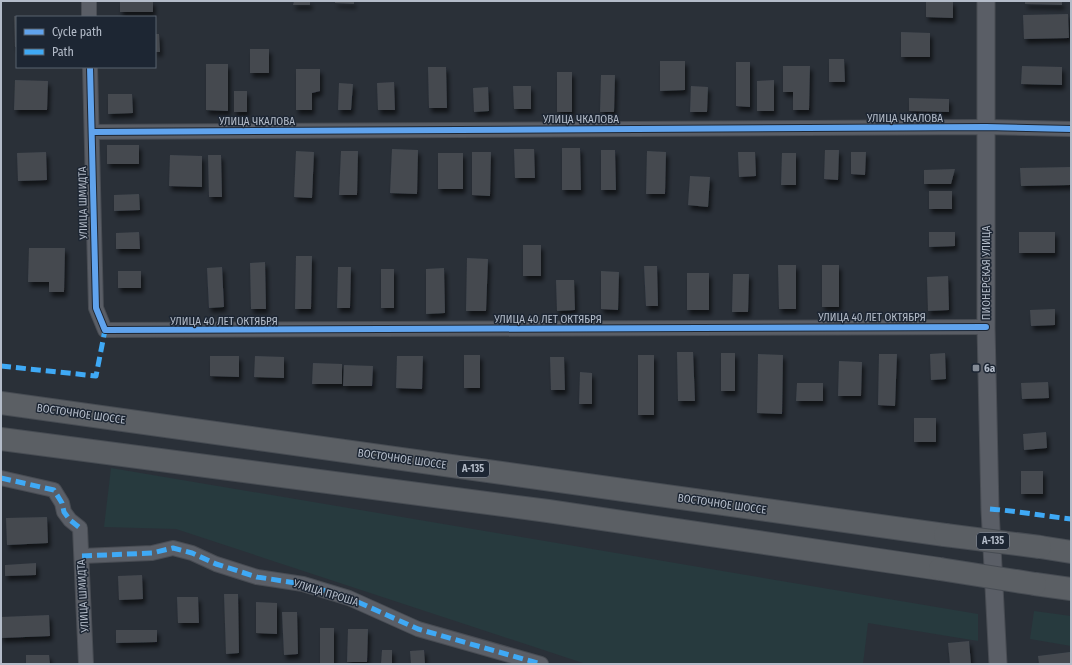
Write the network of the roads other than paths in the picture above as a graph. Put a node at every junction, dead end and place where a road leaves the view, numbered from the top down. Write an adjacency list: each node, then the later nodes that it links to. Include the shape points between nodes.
1 (89, 1): 3 (street)
2 (986, 1): 5 (street, ПИОНЕРСКАЯ УЛИЦА)
3 (89, 16)
4 (90, 68): 7 (street, УЛИЦА ШМИДТА)
5 (986, 127): 6 (street, УЛИЦА ЧКАЛОВА); 7 (street, УЛИЦА ЧКАЛОВА); 8 (street, ПИОНЕРСКАЯ УЛИЦА)
6 (1071, 129)
7 (92, 132): 9 (street, УЛИЦА ШМИДТА, via 96,308 105,330)
8 (986, 327): 9 (street, УЛИЦА 40 ЛЕТ ОКТЯБРЯ); 18 (street, ПИОНЕРСКАЯ УЛИЦА, via 990,509)
9 (110, 331)
10 (1, 403): 13 (highway, ВОСТОЧНОЕ ШОССЕ / А-135, bridge)
11 (1, 439): 15 (highway, bridge, via 541,510)
12 (1, 478): 14 (street, УЛИЦА ШМИДТА, via 54,490 64,512 80,528)
13 (1071, 552)
14 (82, 556): 16 (street, УЛИЦА ШМИДТА); 17 (street, УЛИЦА ПРОША, via 152,552 173,548 186,551 257,577 303,584 349,598 418,629)
15 (1071, 589)
16 (86, 664)
17 (541, 664)
18 (998, 664)

